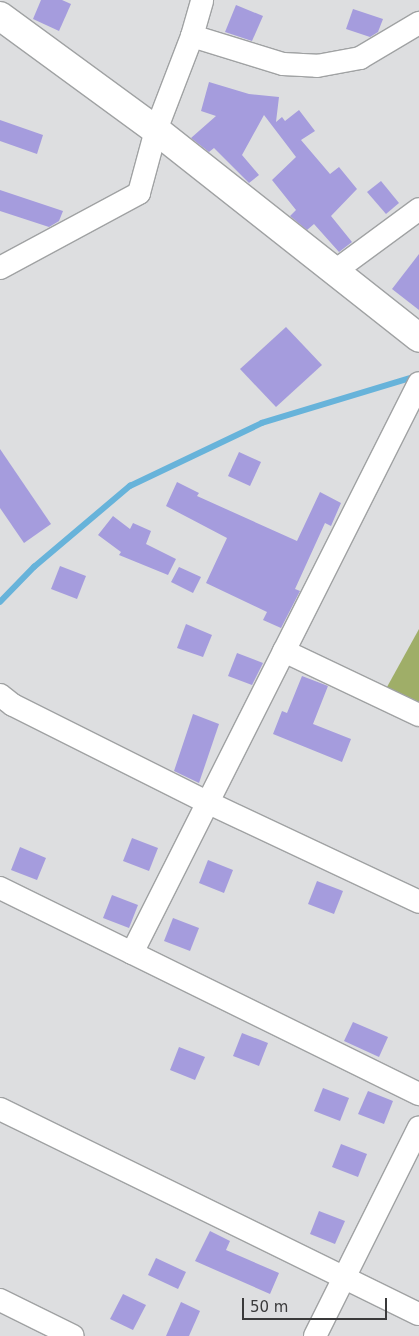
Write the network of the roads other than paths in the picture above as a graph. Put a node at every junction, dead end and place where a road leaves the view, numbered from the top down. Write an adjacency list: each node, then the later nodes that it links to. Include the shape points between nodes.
1 (202, 0): 4 (street)
2 (0, 16): 5 (street)
3 (419, 23): 4 (street, via 360,58 317,66 283,64)
4 (192, 36): 5 (street)
5 (156, 130): 7 (street, via 139,193); 8 (street)
6 (419, 209): 8 (street)
7 (0, 268)
8 (335, 271): 9 (street)
9 (419, 338)
10 (419, 383): 11 (street)
11 (284, 651): 13 (street); 14 (street)
12 (0, 696): 14 (street)
13 (419, 715)
14 (209, 803): 16 (street); 17 (street)
15 (0, 888): 17 (street)
16 (419, 902)
17 (132, 953): 18 (street)
18 (419, 1094)
19 (0, 1109): 21 (street)
20 (419, 1127): 21 (street)
21 (344, 1277): 23 (street); 25 (street)
22 (0, 1300): 24 (street)
23 (419, 1314)
24 (73, 1336)
25 (315, 1336)

